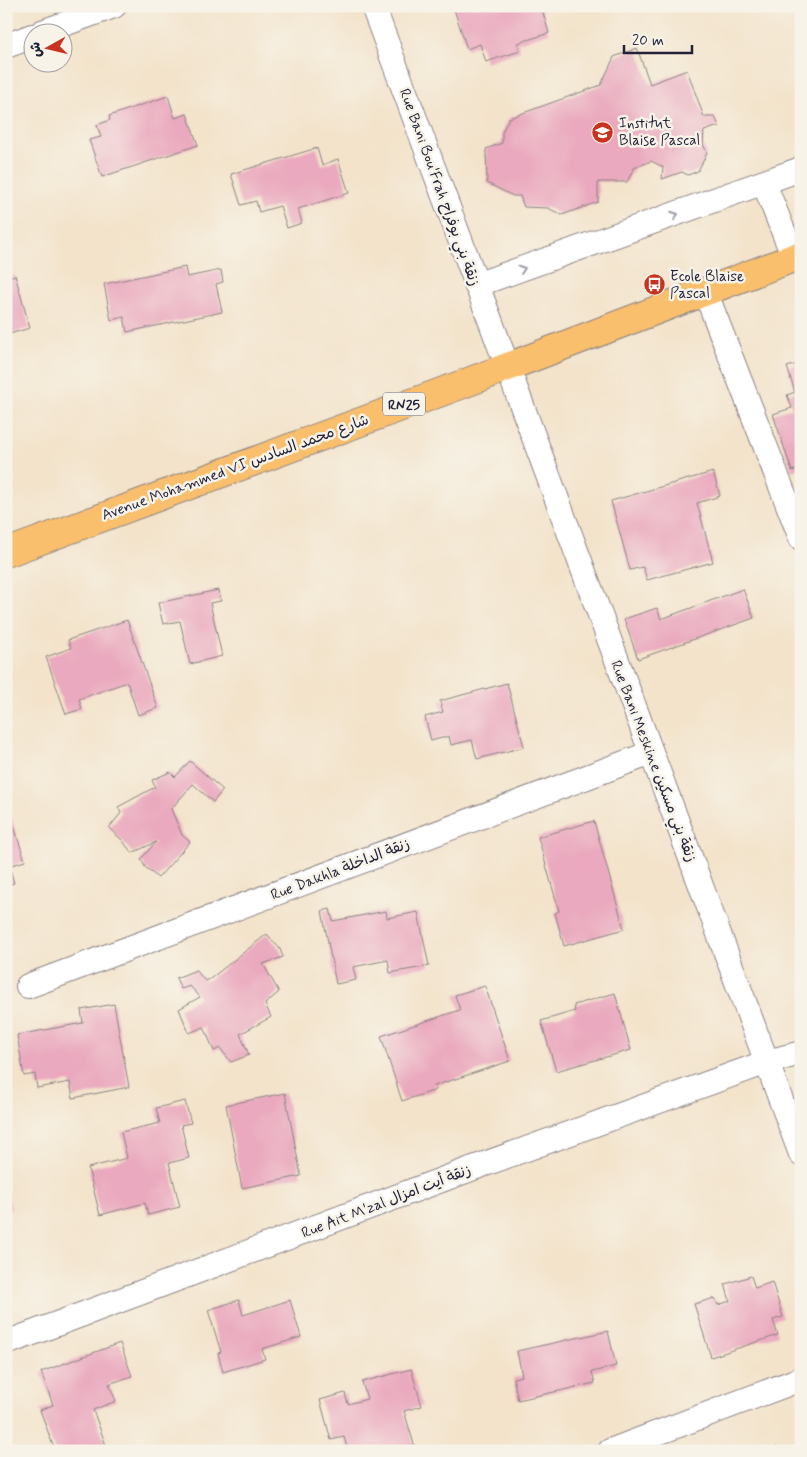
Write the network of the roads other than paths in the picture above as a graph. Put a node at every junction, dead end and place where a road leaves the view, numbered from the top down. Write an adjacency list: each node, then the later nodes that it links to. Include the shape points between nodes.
1 (114, 6): 3 (street)
2 (373, 6): 9 (street, Rue Bani Bou'Frah زنقة بني بوفراح)
3 (70, 22)
4 (22, 40): 5 (street)
5 (6, 46)
6 (801, 169): 7 (street)
7 (764, 183): 8 (street); 9 (street, one-way to 7)
8 (797, 257): 10 (main road, Avenue Mohammed VI شارع محمد السادس / RN25)
9 (476, 285): 11 (street, Rue Bani Bou'Frah زنقة بني بوفراح)
10 (706, 291): 11 (main road, Avenue Mohammed VI شارع محمد السادس / RN25); 12 (street)
11 (506, 367): 13 (main road, Avenue Mohammed VI شارع محمد السادس / RN25); 14 (street, Rue Bani Meskine زنقة بني مسكين)
12 (801, 538)
13 (6, 552)
14 (651, 752): 15 (street, Rue Dakhla زنقة الداخلة); 17 (street, Rue Bani Meskine زنقة بني مسكين)
15 (28, 986)
16 (801, 1053): 17 (street, Rue Ait M'zal زنقة أيت امزال)
17 (767, 1062): 18 (street, Rue Bani Meskine زنقة بني مسكين); 19 (street, Rue Ait M'zal زنقة أيت امزال)
18 (801, 1154)
19 (6, 1343)
20 (801, 1378): 21 (street)
21 (610, 1451)

